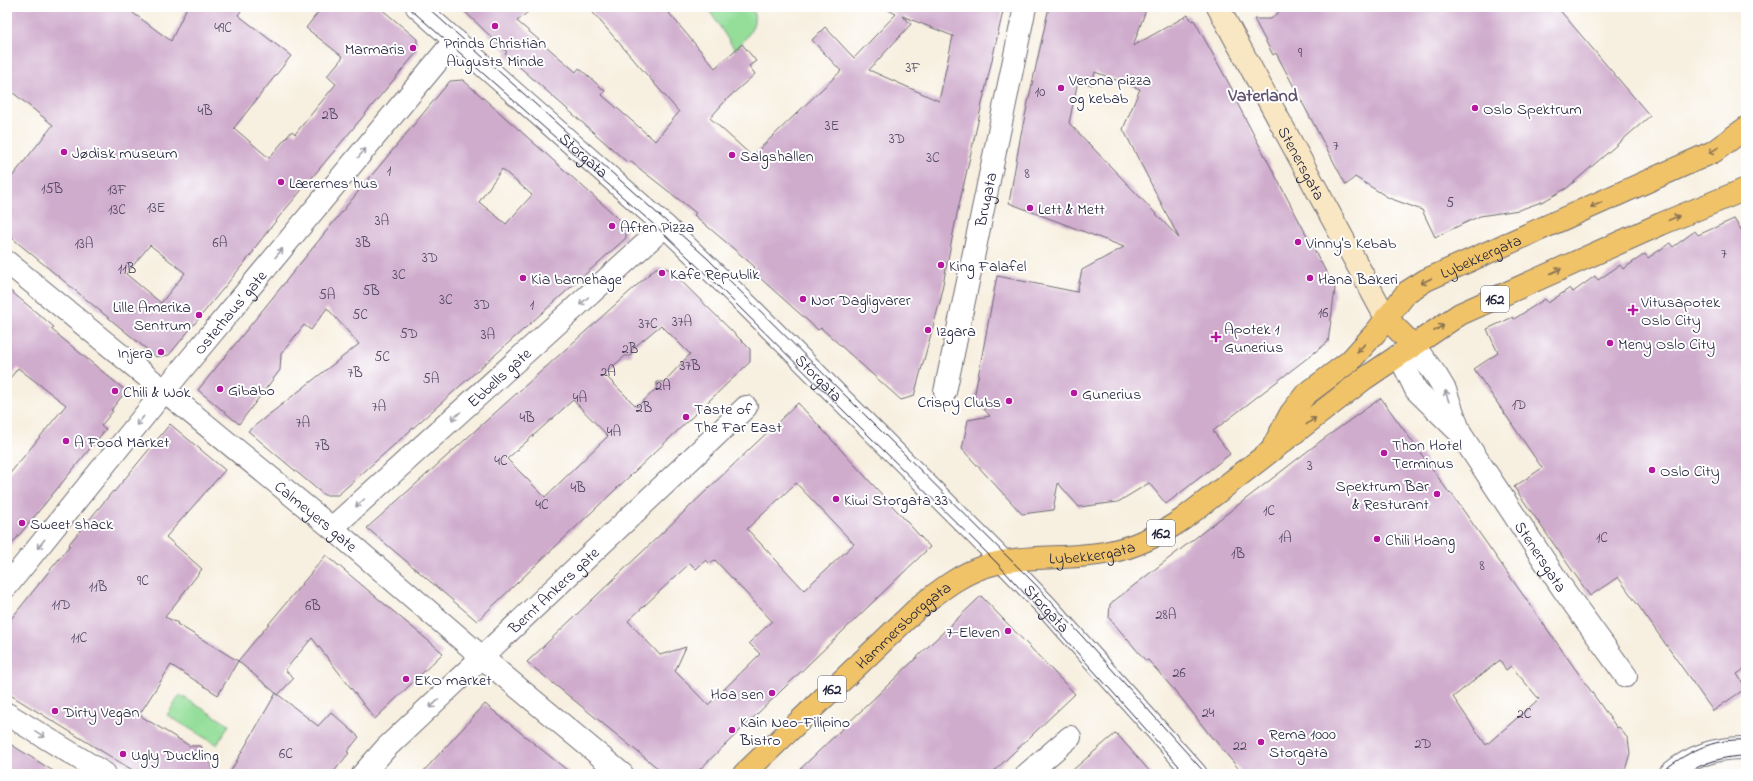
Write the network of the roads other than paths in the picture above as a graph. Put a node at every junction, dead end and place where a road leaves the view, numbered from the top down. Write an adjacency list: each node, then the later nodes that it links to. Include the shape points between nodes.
1 (418, 7): 4 (street, Storgata)
2 (1024, 7): 12 (street, Brugata)
3 (1218, 7): 9 (street, Stenersgata)
4 (455, 40): 7 (street, Storgata); 11 (street, Osterhaus’ gate, one-way to 4)
5 (1746, 128): 9 (highway, Lybekkergata / 162, one-way to 9, via 1712,152 1426,280 1407,292)
6 (1746, 189): 10 (highway, Lybekkergata / 162, one-way to 6, via 1460,314)
7 (665, 226): 15 (street, Ebbells gate, one-way to 15); 16 (street, Storgata)
8 (7, 262): 11 (street, Calmeyers gate)
9 (1386, 318): 10 (highway, via 1392,337); 14 (highway, Lybekkergata / 162, one-way to 14, via 1350,361 1305,395)
10 (1406, 350): 14 (highway, Lybekkergata / 162, one-way to 10, via 1364,379); 19 (street, Stenersgata, via 1416,390 1460,433 1563,589)
11 (164, 391): 15 (street, Calmeyers gate); 17 (street, Osterhaus’ gate, one-way to 17)
12 (945, 392)
13 (746, 407): 18 (street, Bernt Ankers gate)
14 (1269, 453): 16 (highway, Lybekkergata / 162, via 1184,519 1144,541 1109,552)
15 (332, 528): 18 (street, Calmeyers gate)
16 (1004, 562): 26 (highway, Hammersborggata / 162, via 962,576 921,605); 28 (street, Storgata)
17 (7, 586)
18 (482, 658): 24 (street, Bernt Ankers gate, one-way to 24, via 386,748); 25 (street, Calmeyers gate)
19 (1626, 676)
20 (7, 714): 23 (street, one-way to 23)
21 (1070, 737): 27 (street)
22 (1746, 748): 29 (street, via 1722,750 1689,761)
23 (105, 774)
24 (363, 774)
25 (622, 774)
26 (744, 774)
27 (1027, 774)
28 (1196, 774)
29 (1670, 774)

